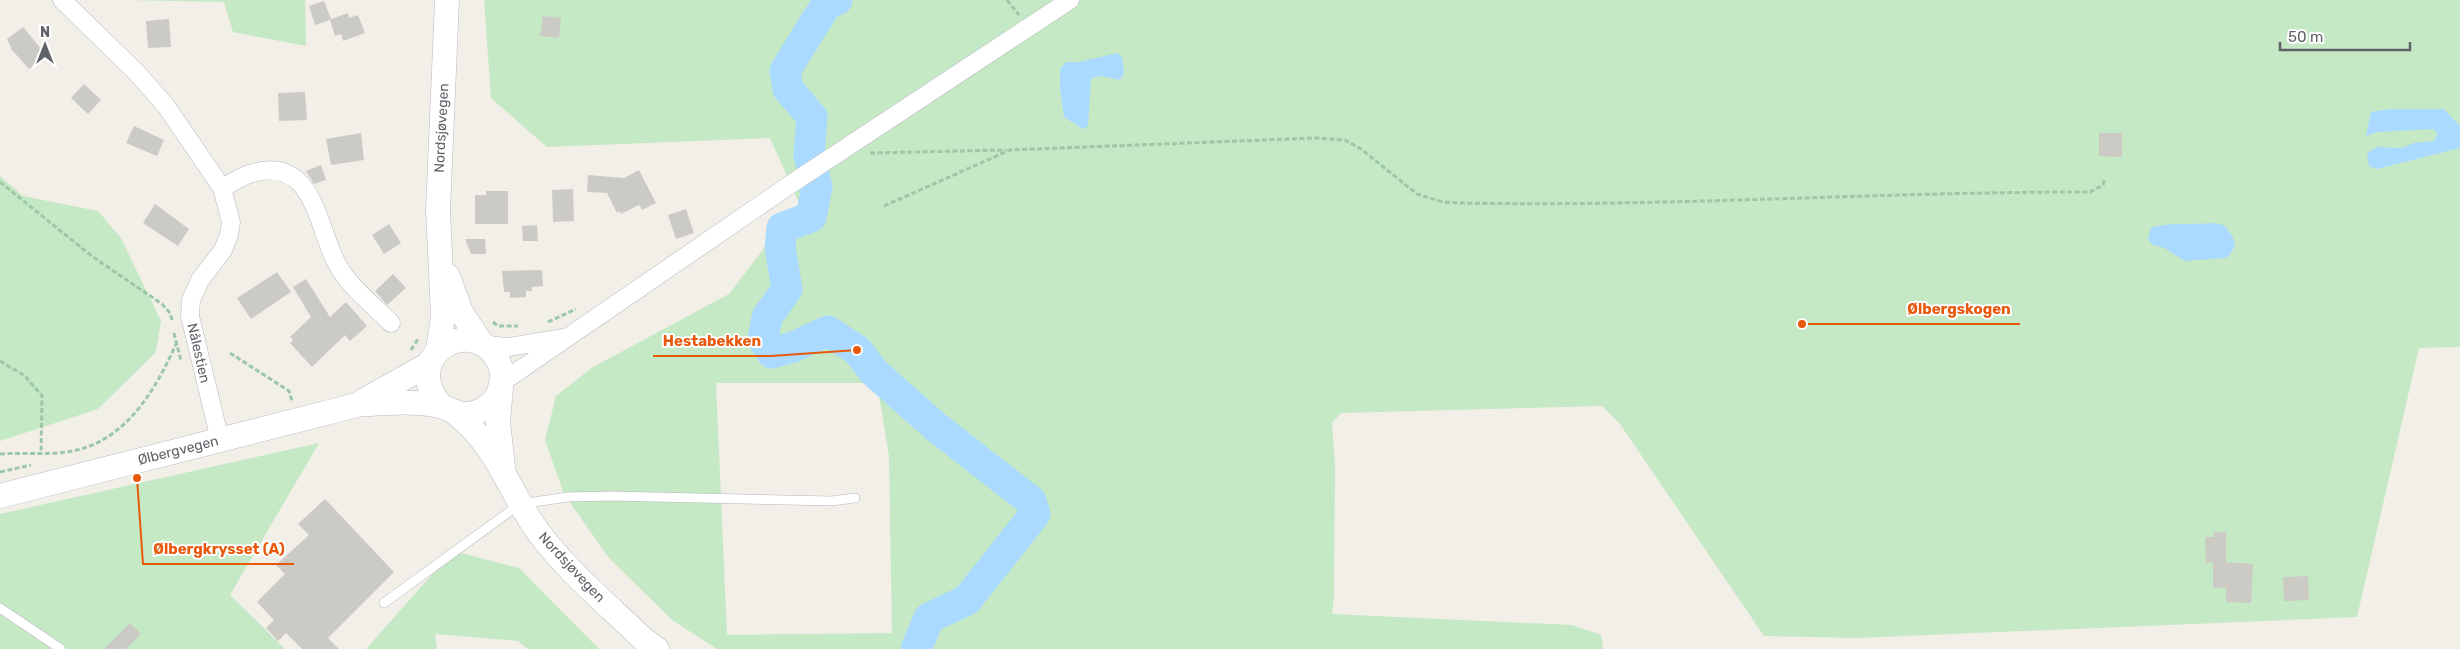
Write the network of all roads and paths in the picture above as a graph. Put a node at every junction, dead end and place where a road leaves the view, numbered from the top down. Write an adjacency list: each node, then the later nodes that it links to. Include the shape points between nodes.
1 (62, 0): 10 (street, Nålestien, via 166,106)
2 (447, 0): 12 (main road, Nordsjøvegen, via 438,210)
3 (1007, 0): 5 (path)
4 (1070, 0): 5 (street)
5 (1025, 24): 7 (street)
6 (1010, 150): 7 (path); 8 (path, via 1337,138 1354,144 1417,194 1443,202 1460,203 1633,204 2090,192 2103,185); 11 (path)
7 (840, 151): 19 (street)
8 (2106, 178)
9 (0, 182): 20 (path, via 93,257 162,304 170,313)
10 (222, 188): 15 (street, via 264,170 284,173 297,180 312,198 340,269); 30 (street, Nålestien, via 231,222 228,235 223,250 200,280 191,300 190,316)
11 (884, 206)
12 (441, 256): 21 (main road, Nordsjøvegen, via 461,312); 23 (main road, Nordsjøvegen, via 442,316)
13 (580, 307): 16 (path)
14 (491, 320): 17 (path, via 498,326)
15 (391, 323)
16 (545, 323)
17 (527, 327)
18 (421, 332): 23 (path)
19 (572, 337): 21 (street, via 508,347); 26 (street, via 515,372)
20 (177, 343): 25 (path); 33 (path, via 162,376 136,412 111,436 78,450)
21 (483, 344): 23 (main road, via 466,339 451,342); 26 (main road, via 495,355 501,368)
22 (230, 353): 28 (path, via 289,391 294,404)
23 (425, 357): 27 (main road, Ølbergvegen, via 400,382); 29 (main road, via 431,395)
24 (0, 361): 33 (path, via 25,376 42,396)
25 (181, 362)
26 (501, 385): 29 (main road, via 484,409 470,414); 36 (main road, Nordsjøvegen, via 498,422)
27 (357, 404): 29 (main road, Ølbergvegen, via 406,402); 30 (main road, Ølbergvegen)
28 (285, 406)
29 (448, 410): 36 (main road, Nordsjøvegen, via 474,427)
30 (220, 440): 38 (main road, Ølbergvegen)
31 (86, 452): 34 (path)
32 (0, 454): 33 (path)
33 (41, 454)
34 (67, 457)
35 (38, 464): 37 (path)
36 (504, 470): 40 (main road, Nordsjøvegen)
37 (0, 472)
38 (0, 496)
39 (856, 498): 40 (lane, via 832,501 611,496 568,497)
40 (520, 504): 41 (lane); 44 (main road, Nordsjøvegen, via 566,564)
41 (384, 603)
42 (0, 608): 43 (lane)
43 (61, 649)
44 (657, 649)

